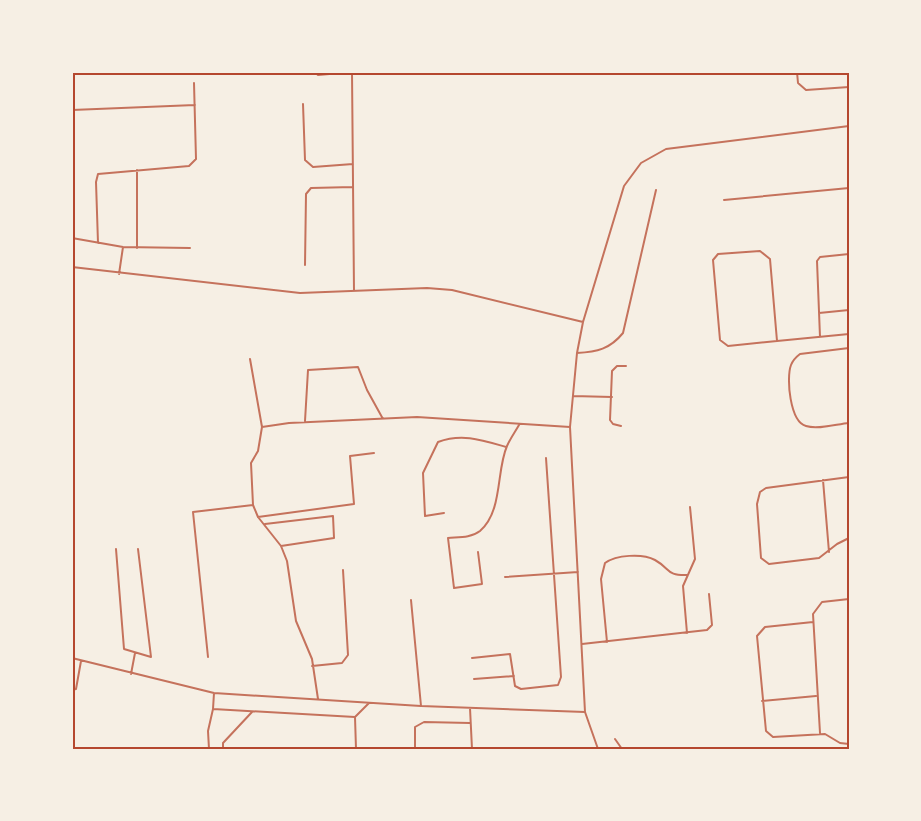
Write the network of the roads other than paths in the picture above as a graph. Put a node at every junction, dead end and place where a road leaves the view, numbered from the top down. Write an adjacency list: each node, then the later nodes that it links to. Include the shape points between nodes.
1 (314, 72): 2 (lane)
2 (352, 72): 10 (lane)
3 (796, 72): 5 (lane, via 798,83 806,90)
4 (194, 83): 7 (lane)
5 (849, 87)
6 (303, 104): 10 (lane, via 308,164)
7 (195, 105): 8 (lane); 11 (lane, via 197,154 193,163)
8 (72, 111)
9 (849, 126): 28 (lane, via 681,146 641,163 624,186)
10 (352, 164): 12 (lane)
11 (137, 169): 17 (lane, via 102,171 96,177); 19 (lane)
12 (353, 187): 22 (lane, via 312,188 306,194); 25 (lane)
13 (849, 188): 15 (lane)
14 (656, 190): 33 (lane, via 623,333 603,350)
15 (724, 200)
16 (72, 238): 17 (lane)
17 (98, 243): 18 (lane)
18 (123, 247): 19 (lane); 24 (lane)
19 (137, 248): 20 (lane)
20 (190, 248)
21 (849, 254): 27 (lane, via 818,259)
22 (305, 265)
23 (72, 267): 24 (lane)
24 (119, 274): 25 (lane, via 300,293)
25 (354, 291): 28 (lane, via 452,290)
26 (849, 310): 27 (lane)
27 (819, 313): 30 (lane)
28 (583, 322): 33 (lane)
29 (849, 334): 30 (lane)
30 (820, 337): 31 (lane)
31 (777, 341): 31 (lane, via 770,259 760,251 718,254 713,264 720,340 728,346)
32 (849, 348): 40 (lane, via 800,354 794,359 790,374 794,415 799,422 806,427)
33 (577, 353): 36 (lane)
34 (250, 359): 41 (lane)
35 (626, 366): 37 (lane, via 613,369)
36 (573, 396): 37 (lane); 44 (lane)
37 (612, 397): 43 (lane, via 610,420)
38 (383, 418): 39 (lane); 39 (lane, via 358,367 308,370); 42 (lane)
39 (305, 422): 41 (lane)
40 (849, 423)
41 (262, 426): 50 (lane, via 258,451 251,463)
42 (519, 426): 44 (lane); 45 (lane)
43 (621, 426)
44 (570, 427): 62 (lane)
45 (506, 447): 52 (lane, via 468,437 438,442 423,473 425,516); 59 (lane, via 491,513 480,531 467,537 448,538 454,588 482,584)
46 (374, 453): 53 (lane, via 350,456 354,504)
47 (546, 458): 63 (lane)
48 (849, 477): 49 (lane)
49 (823, 480): 60 (lane); 60 (lane, via 760,492 757,498 761,558 769,564 813,560)
50 (253, 505): 53 (lane); 74 (lane, via 193,512)
51 (690, 507): 64 (lane, via 695,559)
52 (444, 513)
53 (258, 517): 54 (lane)
54 (264, 524): 56 (lane); 56 (lane, via 333,516 334,538)
55 (849, 538): 60 (lane)
56 (281, 546): 78 (lane, via 296,621)
57 (116, 549): 73 (lane, via 123,649)
58 (138, 549): 73 (lane, via 151,657)
59 (478, 552)
60 (829, 552)
61 (343, 570): 78 (lane, via 348,656 342,663)
62 (578, 572): 63 (lane); 72 (lane)
63 (553, 575): 65 (lane); 80 (lane, via 561,677 558,685 520,689)
64 (688, 575): 70 (lane, via 683,586); 71 (lane, via 670,573 655,560 641,556 611,558 605,563 601,579)
65 (505, 577)
66 (709, 594): 70 (lane, via 710,628)
67 (849, 599): 69 (lane, via 822,602 816,607)
68 (411, 600): 88 (lane)
69 (813, 622): 84 (lane); 86 (lane, via 765,627 760,631 757,642)
70 (687, 633): 71 (lane)
71 (607, 642): 72 (lane)
72 (582, 644): 92 (lane)
73 (135, 652): 79 (lane)
74 (208, 657)
75 (72, 658): 77 (lane)
76 (472, 658): 80 (lane, via 510,654)
77 (81, 660): 79 (lane); 82 (lane, via 76,689)
78 (312, 666): 85 (lane)
79 (131, 674): 83 (lane)
80 (514, 676): 81 (lane)
81 (474, 679)
82 (72, 690)
83 (213, 693): 85 (lane); 90 (lane)
84 (818, 696): 86 (lane); 95 (lane)
85 (318, 699): 87 (lane)
86 (762, 701): 95 (lane, via 765,731 769,735)
87 (369, 703): 88 (lane); 93 (lane)
88 (421, 706): 89 (lane)
89 (470, 708): 92 (lane); 94 (lane)
90 (213, 709): 91 (lane); 98 (lane)
91 (253, 711): 93 (lane); 99 (lane, via 223,743)
92 (585, 712): 103 (lane)
93 (355, 717): 100 (lane)
94 (470, 723): 101 (lane, via 424,722 415,727); 102 (lane)
95 (820, 734): 97 (lane)
96 (615, 739): 104 (lane)
97 (849, 744)
98 (209, 749)
99 (223, 749)
100 (356, 749)
101 (415, 749)
102 (472, 749)
103 (598, 749)
104 (622, 749)

